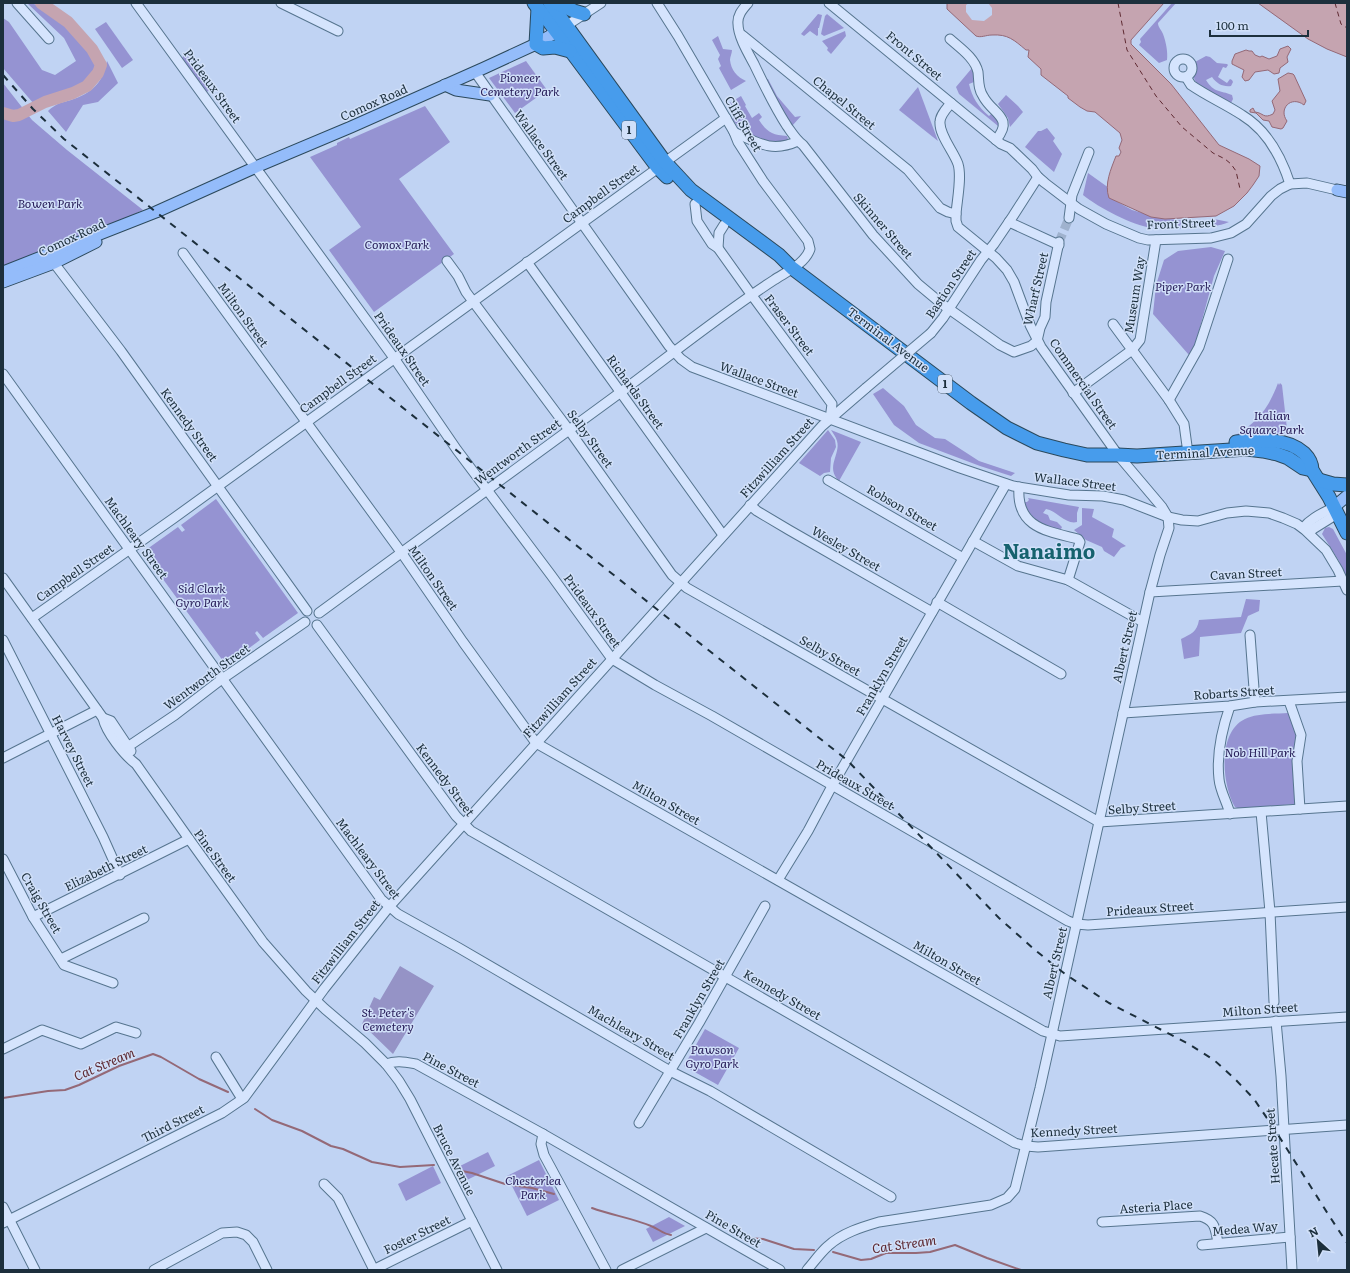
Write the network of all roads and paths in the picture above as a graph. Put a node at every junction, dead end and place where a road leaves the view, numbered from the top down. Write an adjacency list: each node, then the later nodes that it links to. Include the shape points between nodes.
1 (17, 3): 14 (street)
2 (136, 3): 31 (street, Prideaux Street)
3 (281, 3): 12 (street)
4 (557, 3): 10 (highway)
5 (601, 3): 10 (street, Comox Road)
6 (657, 3): 25 (street, Cliff Street)
7 (748, 3): 13 (street, via 738,18)
8 (829, 3): 24 (street, Front Street)
9 (541, 5): 11 (highway, 1); 16 (highway)
10 (584, 14): 11 (street, Comox Road)
11 (561, 29): 16 (main road, Comox Road); 17 (highway, Terminal Avenue / 1); 30 (highway, Terminal Avenue / 1)
12 (338, 31)
13 (740, 32): 18 (street, Chapel Street); 19 (street, Skinner Street)
14 (49, 39)
15 (950, 39): 28 (street, via 974,63 983,97 1002,118 1004,124)
16 (536, 44): 17 (highway, via 543,48 555,47); 20 (main road, Comox Road)
17 (570, 51): 30 (highway, Terminal Avenue / 1)
18 (761, 51): 19 (street); 37 (street, Chapel Street, via 908,170 940,208)
19 (753, 63): 27 (street, Skinner Street, via 781,116)
20 (475, 72): 22 (main road, Comox Road); 23 (street, Wallace Street)
21 (1186, 76): 33 (street, via 1191,85 1243,115 1268,138 1286,170)
22 (446, 85): 23 (main road, via 456,90); 31 (main road, Comox Road)
23 (490, 95): 40 (street, Wallace Street)
24 (951, 103): 28 (street, Front Street); 37 (street, via 941,117 940,127 960,173)
25 (726, 118): 26 (street, Cliff Street); 30 (street, Campbell Street)
26 (734, 132): 27 (street, via 770,146 780,147); 46 (street, Cliff Street, via 763,181 808,241)
27 (798, 141): 56 (street, Skinner Street, via 873,235 924,289)
28 (999, 142): 32 (street, Front Street, via 1010,148)
29 (1088, 152): 35 (street)
30 (662, 165): 36 (highway, Terminal Avenue / 1, via 682,194); 40 (street, Campbell Street); 51 (highway, Terminal Avenue / 1, via 691,190 780,255)
31 (256, 167): 47 (main road, Comox Road); 61 (street, Prideaux Street)
32 (1038, 177): 35 (street, Front Street); 39 (street, Bastion Street)
33 (1290, 184): 34 (street, via 1307,183); 42 (street, Front Street, via 1271,196 1246,224 1231,233 1211,238)
34 (1342, 191)
35 (1071, 203): 38 (street); 42 (street, Front Street, via 1092,217 1139,238)
36 (695, 204): 41 (highway, Terminal Avenue / 1); 43 (street, Fraser Street, via 697,221 712,244)
37 (956, 214): 44 (street, Commercial Street, via 956,221 962,230)
38 (1069, 218)
39 (1009, 222): 44 (street, Bastion Street); 58 (street, Wharf Street, via 1059,244 1045,317)
40 (582, 223): 50 (street, Campbell Street); 60 (street, Wallace Street)
41 (724, 226): 43 (street, via 719,233); 51 (highway, Terminal Avenue / 1, via 774,262)
42 (1156, 240): 59 (street, Museum Way, via 1140,338)
43 (718, 248): 54 (street, Fraser Street)
44 (988, 252): 56 (street, Bastion Street); 58 (street, Commercial Street, via 1011,276)
45 (183, 253): 67 (street, Milton Street)
46 (809, 254): 51 (street, Wentworth Street)
47 (52, 258): 52 (main road, Comox Road); 53 (main road, Comox Road); 75 (street, Kennedy Street)
48 (1228, 259): 65 (street, via 1199,347)
49 (447, 261): 55 (street, Selby Street)
50 (527, 262): 55 (street, Campbell Street); 63 (street, Richards Street)
51 (792, 268): 54 (street, Wentworth Street); 70 (highway, Terminal Avenue / 1, via 1007,428 1037,443 1054,448 1087,455)
52 (3, 272)
53 (3, 282)
54 (751, 294): 60 (street, Wentworth Street); 66 (street, Fraser Street, via 832,404)
55 (473, 300): 61 (street, Campbell Street); 68 (street, Selby Street)
56 (949, 309): 58 (street, Skinner Street, via 1010,351 1031,346); 66 (street, Bastion Street, bridge, via 931,333)
57 (1113, 324): 59 (street)
58 (1037, 341): 64 (street, Commercial Street)
59 (1132, 350): 64 (street, Museum Way); 65 (street)
60 (674, 352): 63 (street, Wentworth Street); 66 (street, Wallace Street, via 697,370)
61 (394, 358): 67 (street, Campbell Street); 77 (street, Prideaux Street)
62 (3, 374): 88 (street, Machleary Street)
63 (620, 392): 68 (street, Wentworth Street); 86 (street, Richards Street)
64 (1073, 393): 70 (street, Commercial Street)
65 (1169, 400): 69 (street, via 1184,424)
66 (830, 419): 73 (street, Wallace Street); 80 (street, Fitzwilliam Street)
67 (306, 422): 75 (street, Campbell Street); 89 (street, Milton Street)
68 (569, 430): 77 (street, Wentworth Street); 94 (street, Selby Street)
69 (1187, 446): 70 (highway, Terminal Avenue / 1, via 1131,450); 71 (highway, Terminal Avenue / 1, via 1279,441 1299,449 1310,459)
70 (1118, 455): 71 (highway, Terminal Avenue / 1, via 1255,450 1288,458); 78 (street, Commercial Street)
71 (1316, 475): 74 (highway, via 1333,484); 82 (highway, Terminal Avenue / 1)
72 (828, 480): 90 (street, Robson Street)
73 (1006, 484): 76 (street, Wallace Street); 87 (street, Franklyn Street)
74 (1347, 485)
75 (218, 486): 88 (street, Campbell Street); 98 (street, Kennedy Street)
76 (1019, 487): 81 (street, Wallace Street, via 1068,495 1103,496); 92 (street, via 1018,498 1029,521 1038,528 1078,539 1080,542)
77 (486, 490): 89 (street, Wentworth Street); 107 (street, Prideaux Street)
78 (1148, 490): 81 (street, via 1147,501); 83 (street, Commercial Street)
79 (1347, 496): 82 (main road)
80 (750, 505): 86 (street, Fitzwilliam Street); 99 (street, Wesley Street)
81 (1138, 505): 83 (street, Wallace Street)
82 (1339, 508): 84 (street, via 1313,529); 85 (highway, 1)
83 (1168, 517): 84 (street, Wallace Street, via 1198,521 1234,512 1252,511 1283,518); 96 (street, Albert Street, via 1169,528)
84 (1306, 531): 93 (street, Wallace Street, via 1326,550)
85 (1347, 533)
86 (723, 535): 94 (street, Fitzwilliam Street)
87 (973, 541): 90 (street, Franklyn Street); 92 (street, via 1018,566)
88 (129, 549): 101 (street, Campbell Street); 109 (street, Machleary Street)
89 (401, 552): 100 (street, Wentworth Street); 118 (street, Milton Street, via 462,642)
90 (963, 558): 97 (street, Franklyn Street)
91 (3, 578): 101 (street, Pine Street)
92 (1068, 580): 103 (street)
93 (1343, 581): 95 (street, Wallace Street); 96 (street, Cavan Street)
94 (680, 583): 107 (street, Fitzwilliam Street); 111 (street, Selby Street)
95 (1347, 590)
96 (1150, 592): 103 (street, Albert Street)
97 (938, 602): 99 (street, Franklyn Street); 108 (street)
98 (307, 611): 100 (street); 102 (street, via 304,616)
99 (932, 612): 111 (street, Franklyn Street)
100 (319, 613): 104 (street)
101 (32, 618): 115 (street, Pine Street)
102 (305, 622): 104 (street, via 311,626); 109 (street, Wentworth Street)
103 (1143, 622): 116 (street, Albert Street)
104 (317, 625): 127 (street, Kennedy Street)
105 (1250, 634): 113 (street)
106 (3, 640): 117 (street, Harvey Street)
107 (612, 659): 118 (street, Fitzwilliam Street); 121 (street, Prideaux Street)
108 (1060, 674)
109 (222, 679): 119 (street, Wentworth Street); 133 (street, Machleary Street)
110 (1347, 697): 112 (street, Robarts Street)
111 (882, 699): 121 (street, Franklyn Street); 126 (street, Selby Street)
112 (1289, 701): 113 (street, Robarts Street); 123 (street, via 1301,736 1297,761)
113 (1255, 702): 114 (street, Robarts Street)
114 (1230, 706): 116 (street, Robarts Street); 125 (street, via 1219,743 1219,779)
115 (97, 710): 117 (street); 119 (street, Pine Street, via 103,718 104,726)
116 (1123, 713): 126 (street, Albert Street)
117 (50, 734): 120 (street); 130 (street, Harvey Street)
118 (536, 743): 127 (street, Fitzwilliam Street); 131 (street, Milton Street)
119 (125, 748): 128 (street, Pine Street, via 129,759 136,764)
120 (3, 758)
121 (832, 786): 131 (street, Franklyn Street); 138 (street, Prideaux Street)
122 (1347, 806): 123 (street, Selby Street)
123 (1300, 808): 124 (street, Selby Street)
124 (1261, 812): 125 (street, Selby Street); 135 (street)
125 (1230, 814): 126 (street, Selby Street)
126 (1099, 822): 138 (street, Albert Street)
127 (463, 824): 133 (street, Fitzwilliam Street); 140 (street, Kennedy Street, via 471,831)
128 (188, 840): 130 (street, Elizabeth Street); 142 (street, Pine Street, via 263,942)
129 (3, 859): 136 (street, Craig Street)
130 (120, 874): 136 (street, Elizabeth Street)
131 (778, 880): 147 (street, Milton Street)
132 (765, 906): 140 (street, Franklyn Street)
133 (389, 907): 142 (street, Fitzwilliam Street); 151 (street, Machleary Street)
134 (1347, 907): 135 (street, Prideaux Street)
135 (1270, 912): 138 (street, Prideaux Street); 143 (street)
136 (33, 917): 139 (street, Craig Street)
137 (144, 918): 139 (street)
138 (1076, 924): 147 (street, Albert Street)
139 (60, 959): 141 (street, Craig Street, via 64,965)
140 (725, 976): 151 (street, Franklyn Street); 157 (street, Kennedy Street, via 1015,1143)
141 (113, 983)
142 (316, 1001): 150 (street, Pine Street); 152 (street, Third Street)
143 (1274, 1002)
144 (1347, 1017): 145 (street, Milton Street)
145 (1276, 1022): 147 (street, Milton Street, via 1060,1036); 155 (street, Hecate Street)
146 (136, 1033): 148 (street, via 116,1027 81,1044 42,1030)
147 (1052, 1034): 157 (street, Albert Street)
148 (3, 1049)
149 (216, 1057): 152 (street)
150 (386, 1064): 156 (street, Pine Street, via 405,1061 416,1064); 162 (street, Bruce Avenue, via 410,1099)
151 (670, 1071): 153 (street, Franklyn Street); 159 (street, Machleary Street, via 710,1091)
152 (242, 1099): 161 (street, Third Street, via 222,1113)
153 (639, 1123)
154 (1347, 1125): 155 (street, Kennedy Street)
155 (1283, 1129): 157 (street, Kennedy Street); 165 (street, Hecate Street)
156 (543, 1134): 164 (street, Pine Street); 173 (street, via 541,1144 544,1155)
157 (1026, 1146): 176 (street, Albert Street, via 1017,1185 1012,1195 1007,1198 991,1205 864,1226 836,1239)
158 (324, 1184): 171 (street, via 338,1198)
159 (891, 1197)
160 (3, 1207): 161 (street)
161 (6, 1221): 168 (street)
162 (472, 1221): 171 (street, Foster Street); 172 (street, Bruce Avenue)
163 (1102, 1222): 166 (street, Asteria Place, via 1200,1216 1209,1218 1214,1224)
164 (706, 1228): 174 (street); 175 (street, Pine Street)
165 (1290, 1237): 166 (street, Medea Way); 177 (street, Hecate Street)
166 (1218, 1243): 167 (street, Medea Way)
167 (1202, 1245)
168 (35, 1270)
169 (154, 1270): 170 (street, via 222,1233 237,1232 246,1235 253,1242)
170 (267, 1270)
171 (374, 1270)
172 (496, 1270)
173 (606, 1270)
174 (622, 1270)
175 (780, 1270)
176 (808, 1270)
177 (1292, 1270)

